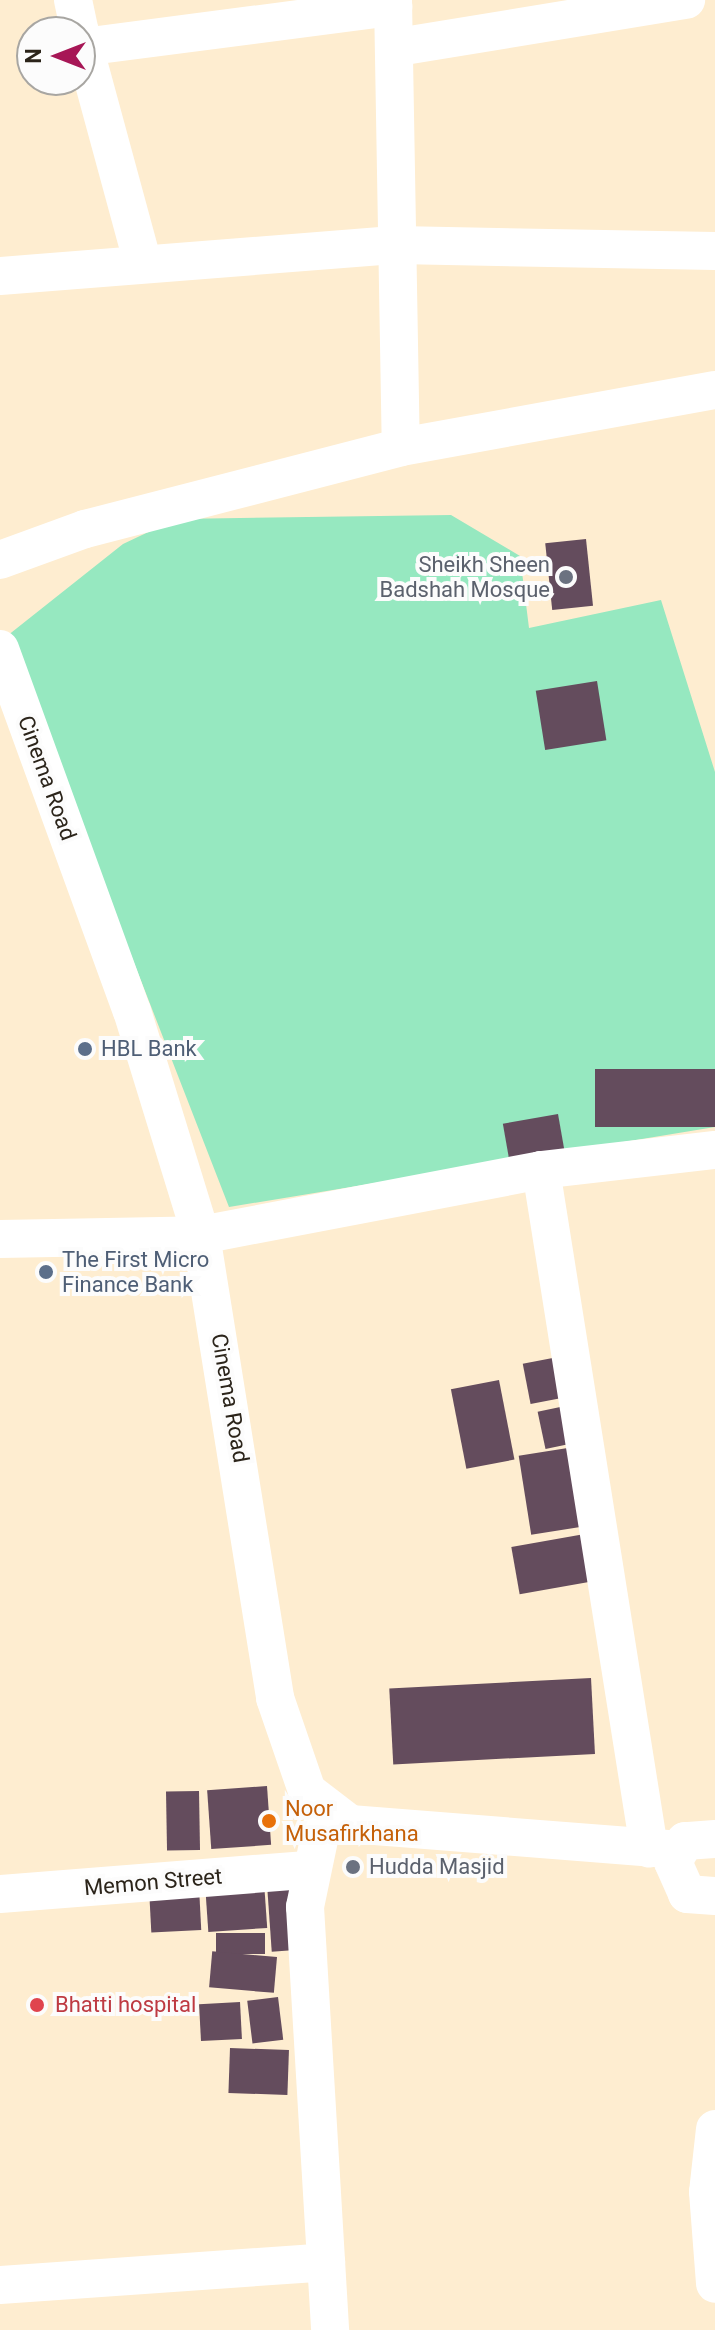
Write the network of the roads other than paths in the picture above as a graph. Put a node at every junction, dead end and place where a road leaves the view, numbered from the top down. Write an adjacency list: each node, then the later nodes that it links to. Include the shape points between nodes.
1 (686, 0): 4 (street)
2 (393, 4): 3 (street); 4 (street)
3 (96, 35)
4 (398, 47): 6 (street)
5 (96, 92): 8 (street)
6 (397, 245): 7 (street); 8 (street); 11 (street)
7 (715, 251)
8 (143, 264): 9 (street)
9 (0, 276)
10 (715, 390): 11 (street)
11 (401, 447): 12 (street, via 97,525)
12 (0, 560)
13 (0, 649): 16 (street, Cinema Road, via 132,1011)
14 (715, 1150): 15 (street)
15 (541, 1170): 16 (street); 20 (street)
16 (201, 1235): 17 (street); 18 (street, Cinema Road, via 275,1698 307,1791)
17 (0, 1239)
18 (325, 1811): 20 (street, via 350,1824 444,1836); 21 (street)
19 (715, 1839): 20 (street, via 696,1837)
20 (663, 1849): 23 (street, via 678,1886)
21 (307, 1870): 22 (street, Memon Street); 25 (street)
22 (0, 1894)
23 (714, 1900)
24 (715, 2129): 26 (street, via 708,2192)
25 (326, 2262): 27 (street); 28 (street)
26 (715, 2284)
27 (0, 2285)
28 (330, 2330)

